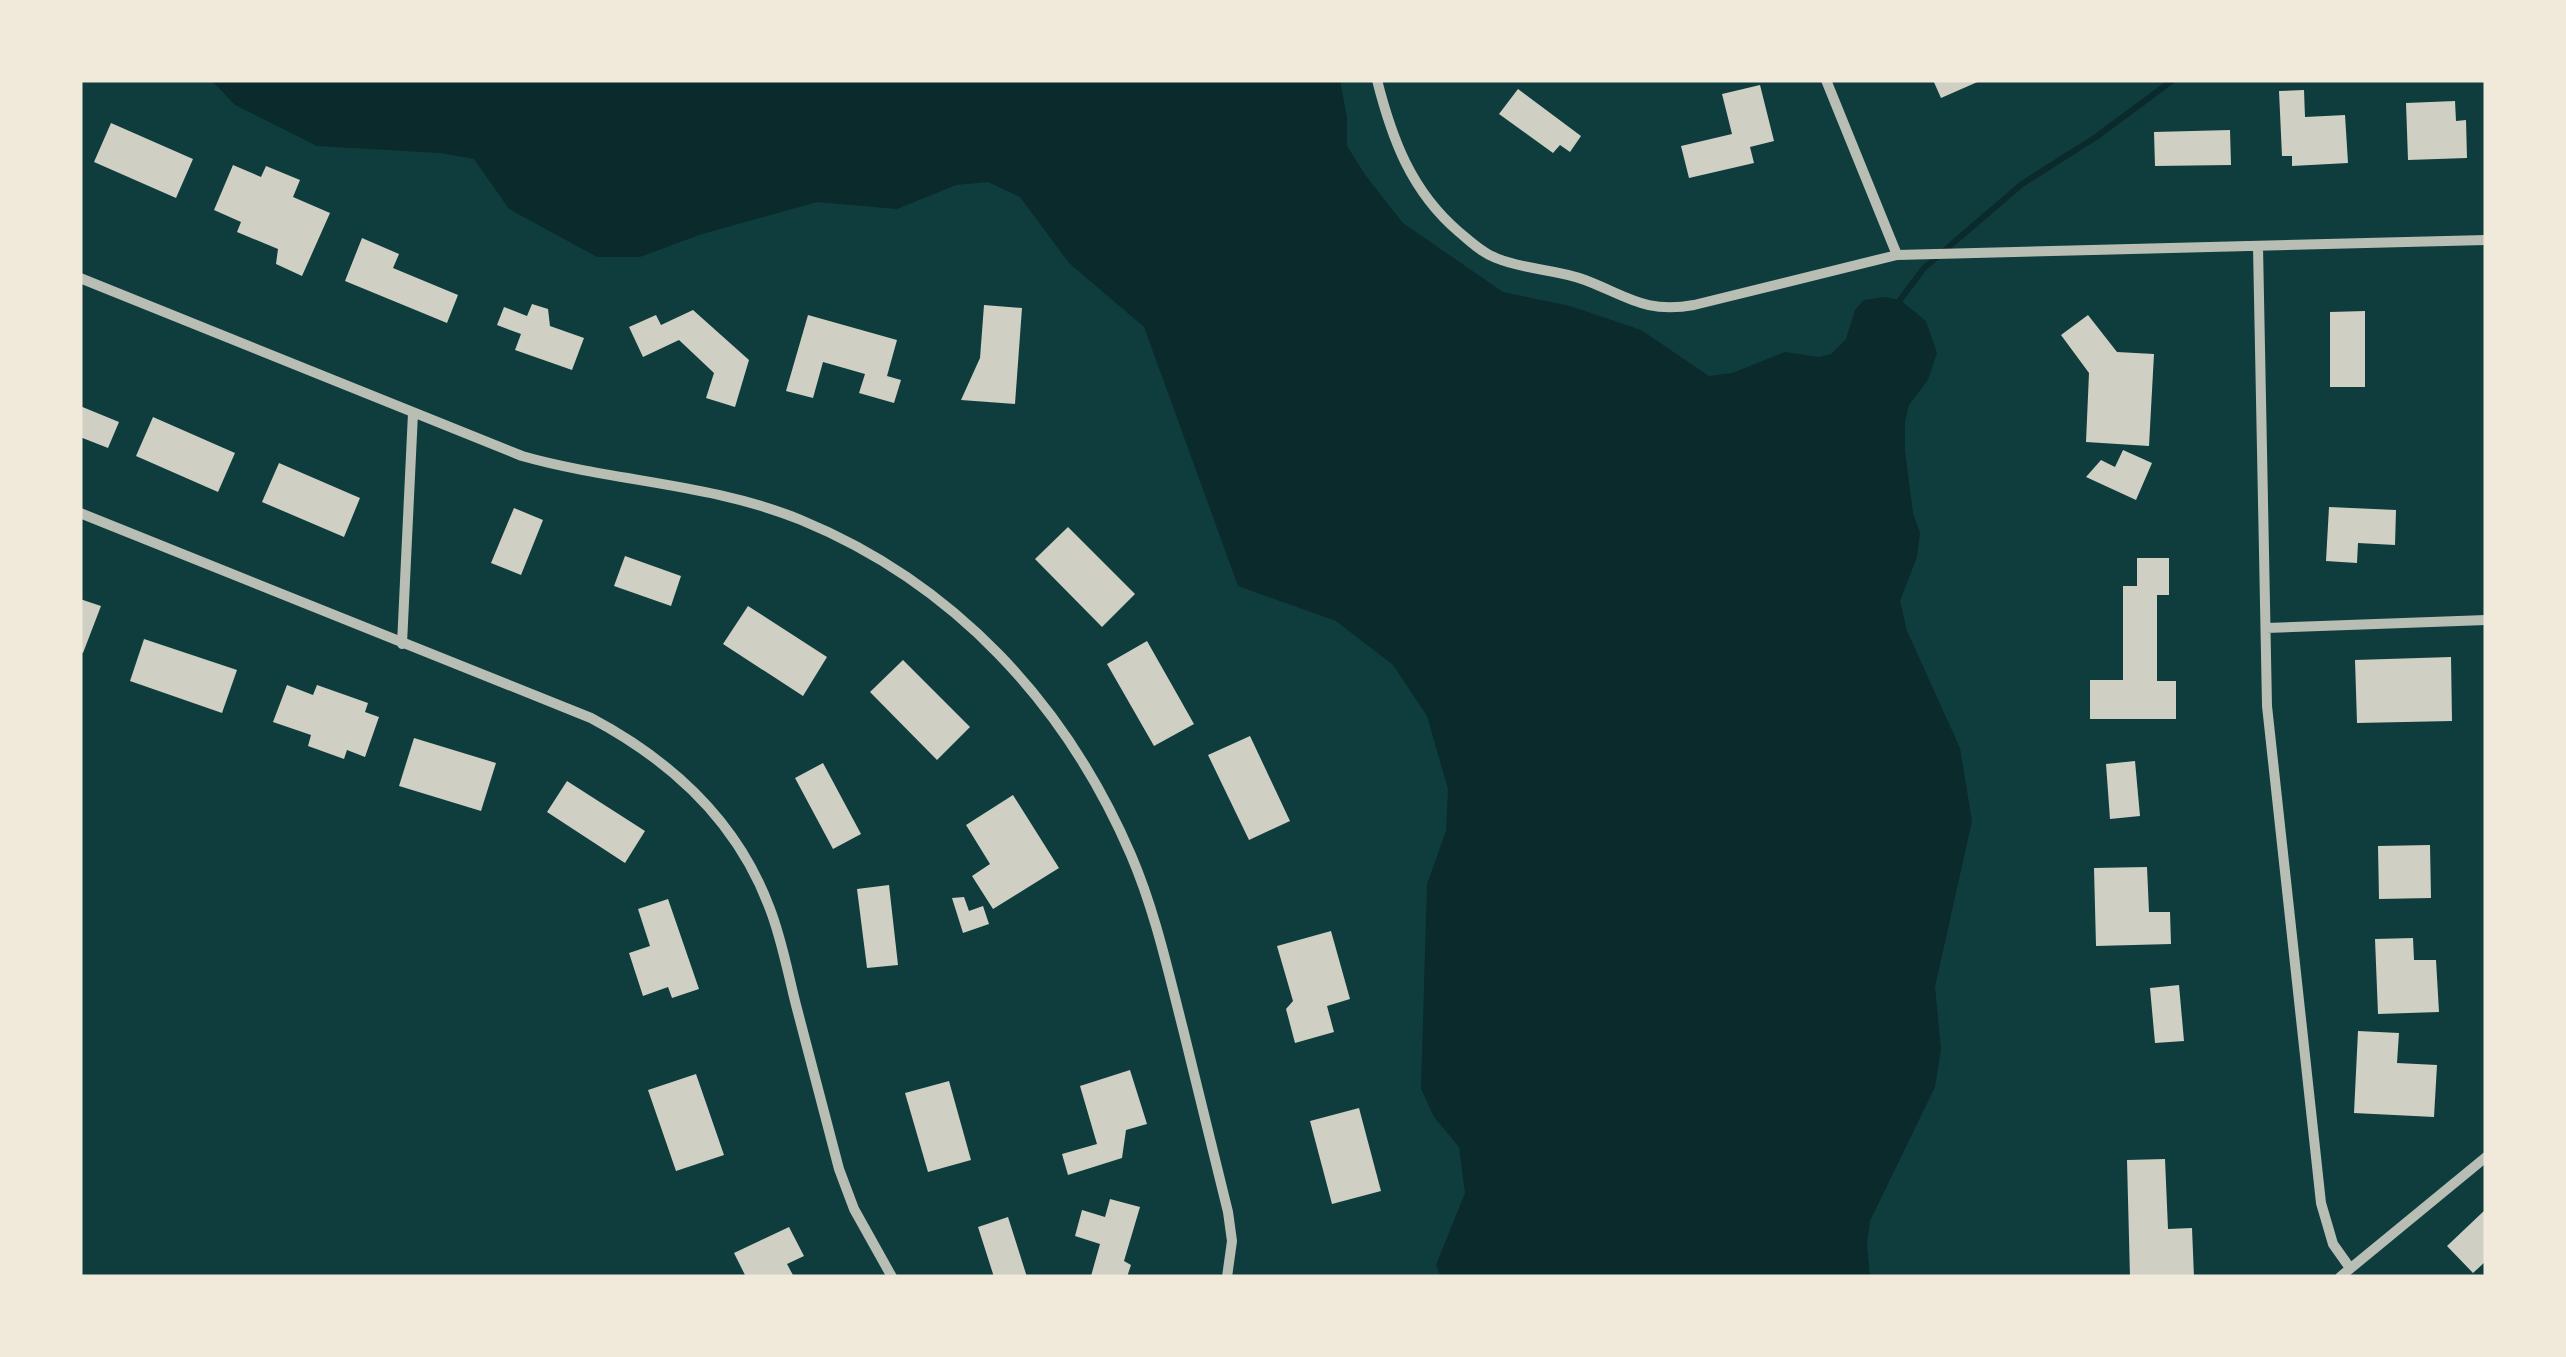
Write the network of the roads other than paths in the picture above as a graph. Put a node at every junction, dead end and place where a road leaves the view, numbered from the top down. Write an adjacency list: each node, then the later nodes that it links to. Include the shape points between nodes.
1 (1377, 80): 5 (street, via 1412,179 1448,223 1493,258 1581,278 1661,309)
2 (1826, 80): 5 (street)
3 (2486, 240): 4 (street)
4 (2258, 246): 5 (street); 10 (street)
5 (1897, 255)
6 (80, 278): 7 (street)
7 (413, 413): 11 (street); 15 (street, via 549,464 704,490 800,520 913,580 1021,675 1080,755 1151,912 1228,1212)
8 (80, 514): 11 (street)
9 (2486, 620): 10 (street)
10 (2266, 628): 13 (street, via 2268,706 2321,1203)
11 (402, 644): 14 (street, via 629,738 696,792 724,825 772,912 839,1169)
12 (2486, 1158): 13 (street)
13 (2350, 1268): 16 (street)
14 (892, 1277)
15 (1227, 1277)
16 (2340, 1277)

